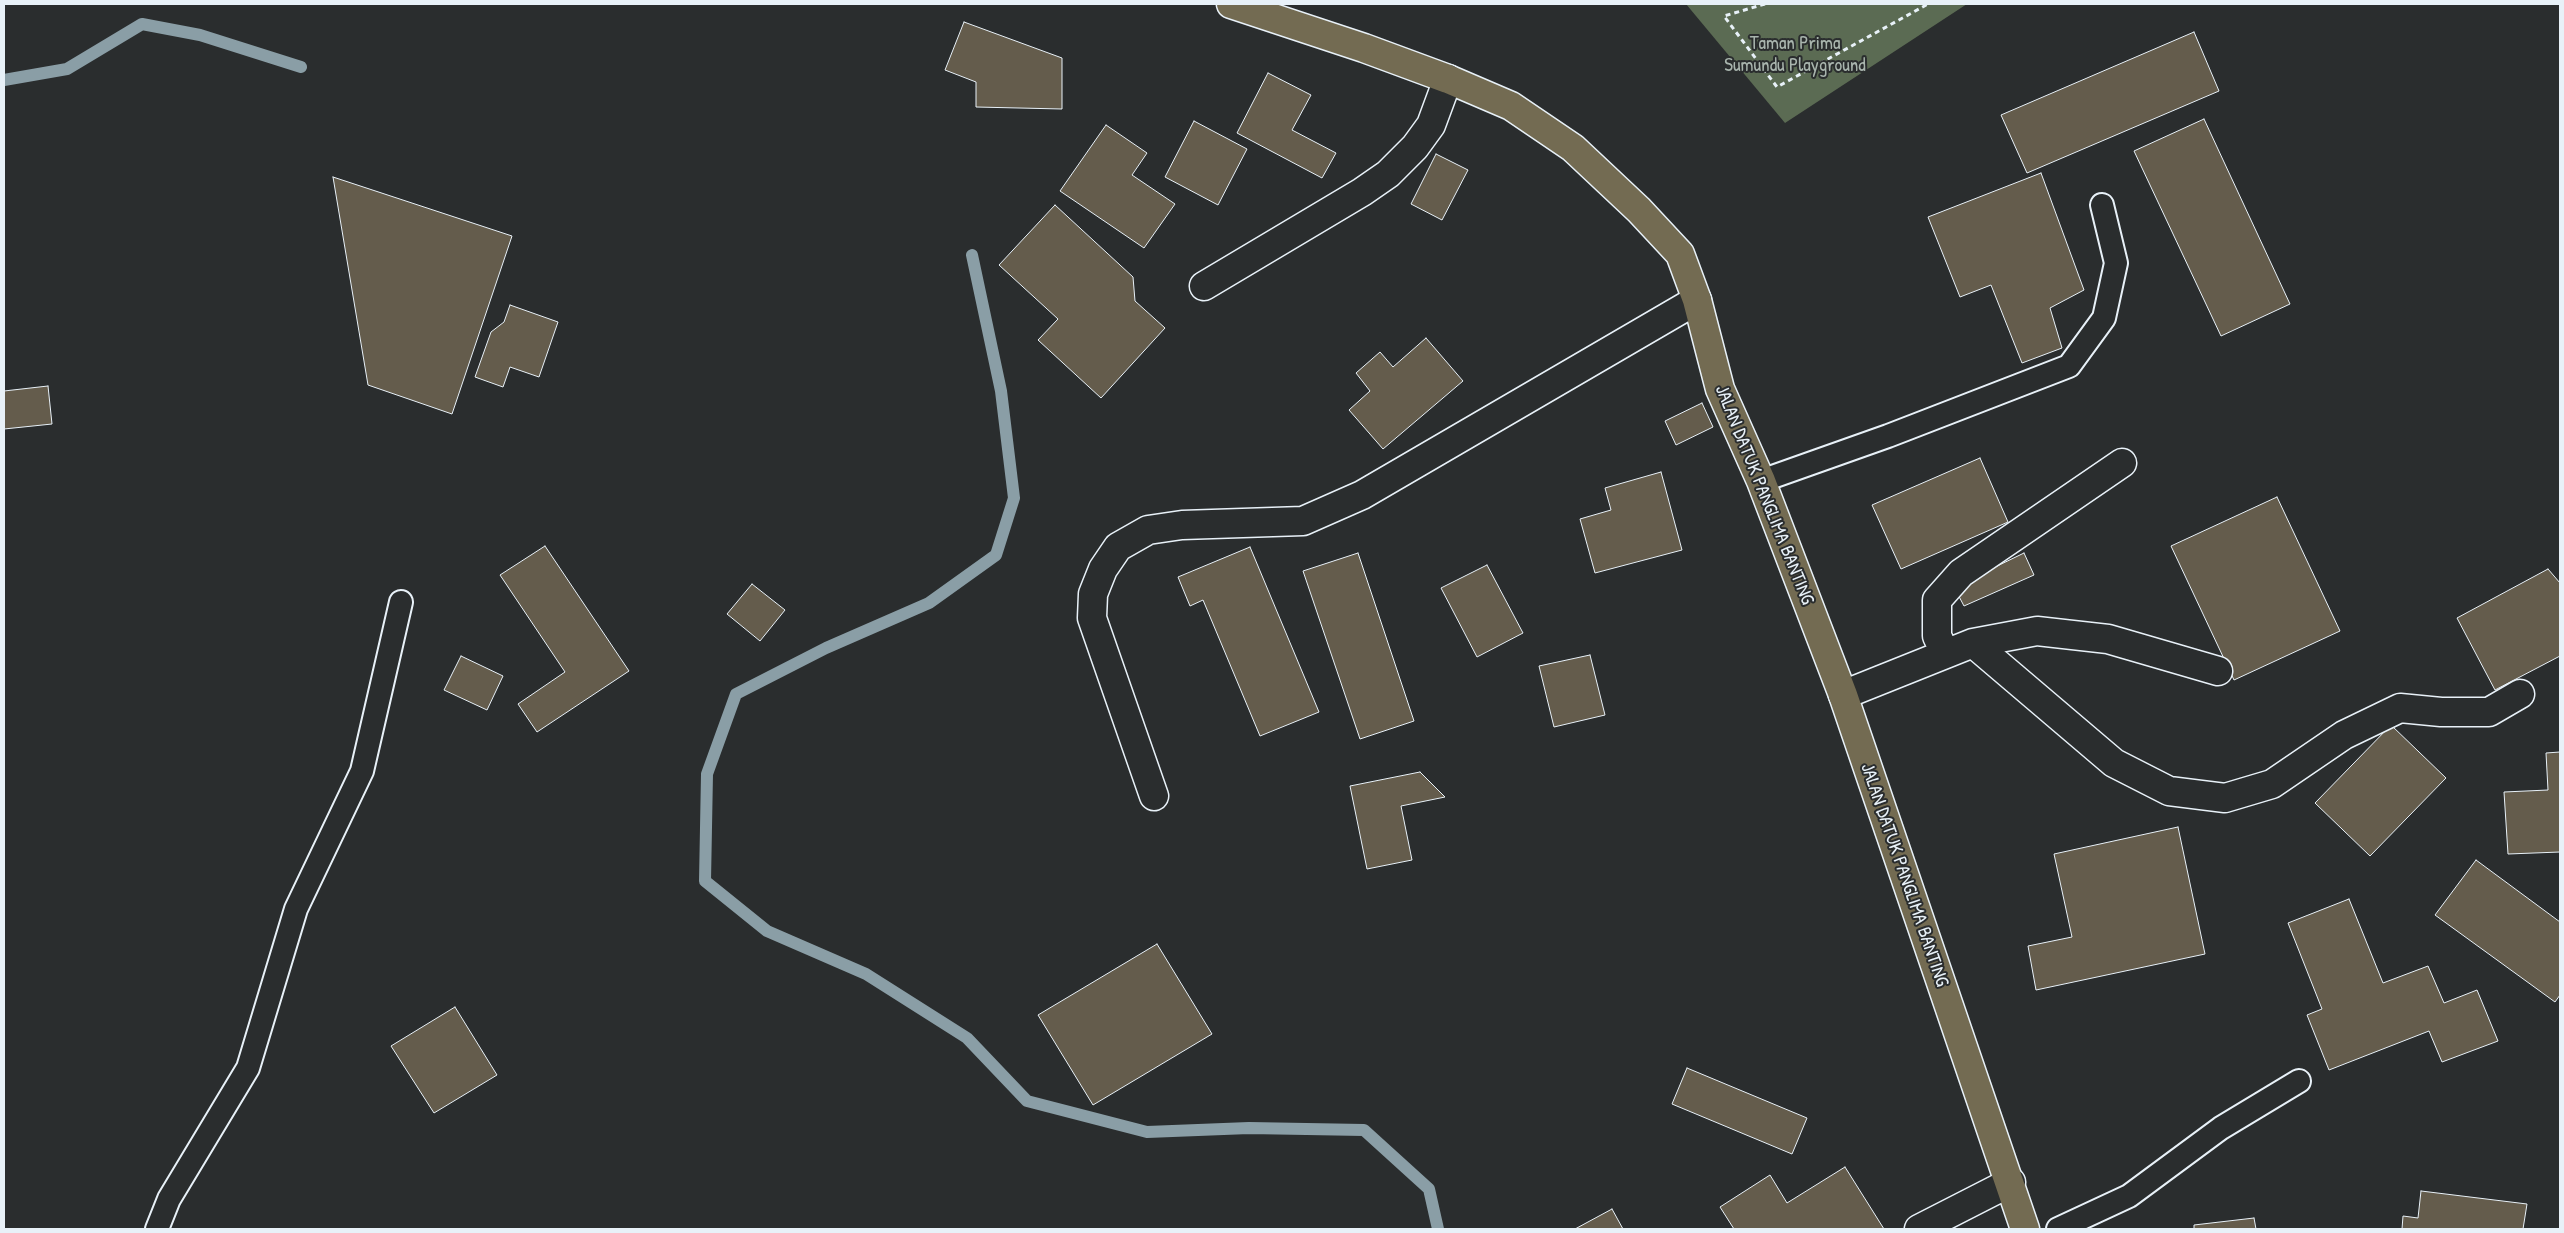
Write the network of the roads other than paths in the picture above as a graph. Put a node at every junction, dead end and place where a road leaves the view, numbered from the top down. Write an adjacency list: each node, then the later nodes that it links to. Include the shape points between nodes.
1 (1231, 4): 2 (main road, JALAN DATUK PANGLIMA BANTING, via 1355,44)
2 (1448, 79): 4 (street, via 1431,125 1388,174); 5 (main road, JALAN DATUK PANGLIMA BANTING, via 1511,106 1573,148 1680,254)
3 (2102, 205): 7 (lane, via 2116,263 2104,318 2068,366)
4 (1204, 286)
5 (1697, 300): 7 (main road, JALAN DATUK PANGLIMA BANTING, via 1720,389); 14 (street, via 1362,495 1303,521 1182,525 1148,530 1118,547 1103,569 1093,594 1092,618)
6 (2122, 463): 10 (street, via 1961,573 1937,600 1937,636)
7 (1761, 481): 13 (main road, JALAN DATUK PANGLIMA BANTING)
8 (401, 602): 17 (lane, via 362,771 296,909 248,1068 169,1200)
9 (1973, 643): 10 (street); 11 (street, via 2037,631 2078,635 2108,639); 12 (street, via 2114,763 2169,791 2225,798 2272,784 2344,735 2400,708 2489,712)
10 (1946, 653): 13 (street)
11 (2218, 671)
12 (2520, 694)
13 (1843, 695): 16 (main road, JALAN DATUK PANGLIMA BANTING)
14 (1154, 796)
15 (2298, 1081): 20 (lane, via 2220,1128 2129,1196)
16 (2011, 1182): 18 (street); 19 (main road, JALAN DATUK PANGLIMA BANTING)
17 (157, 1229)
18 (1919, 1229)
19 (2025, 1229)
20 (2058, 1229)

